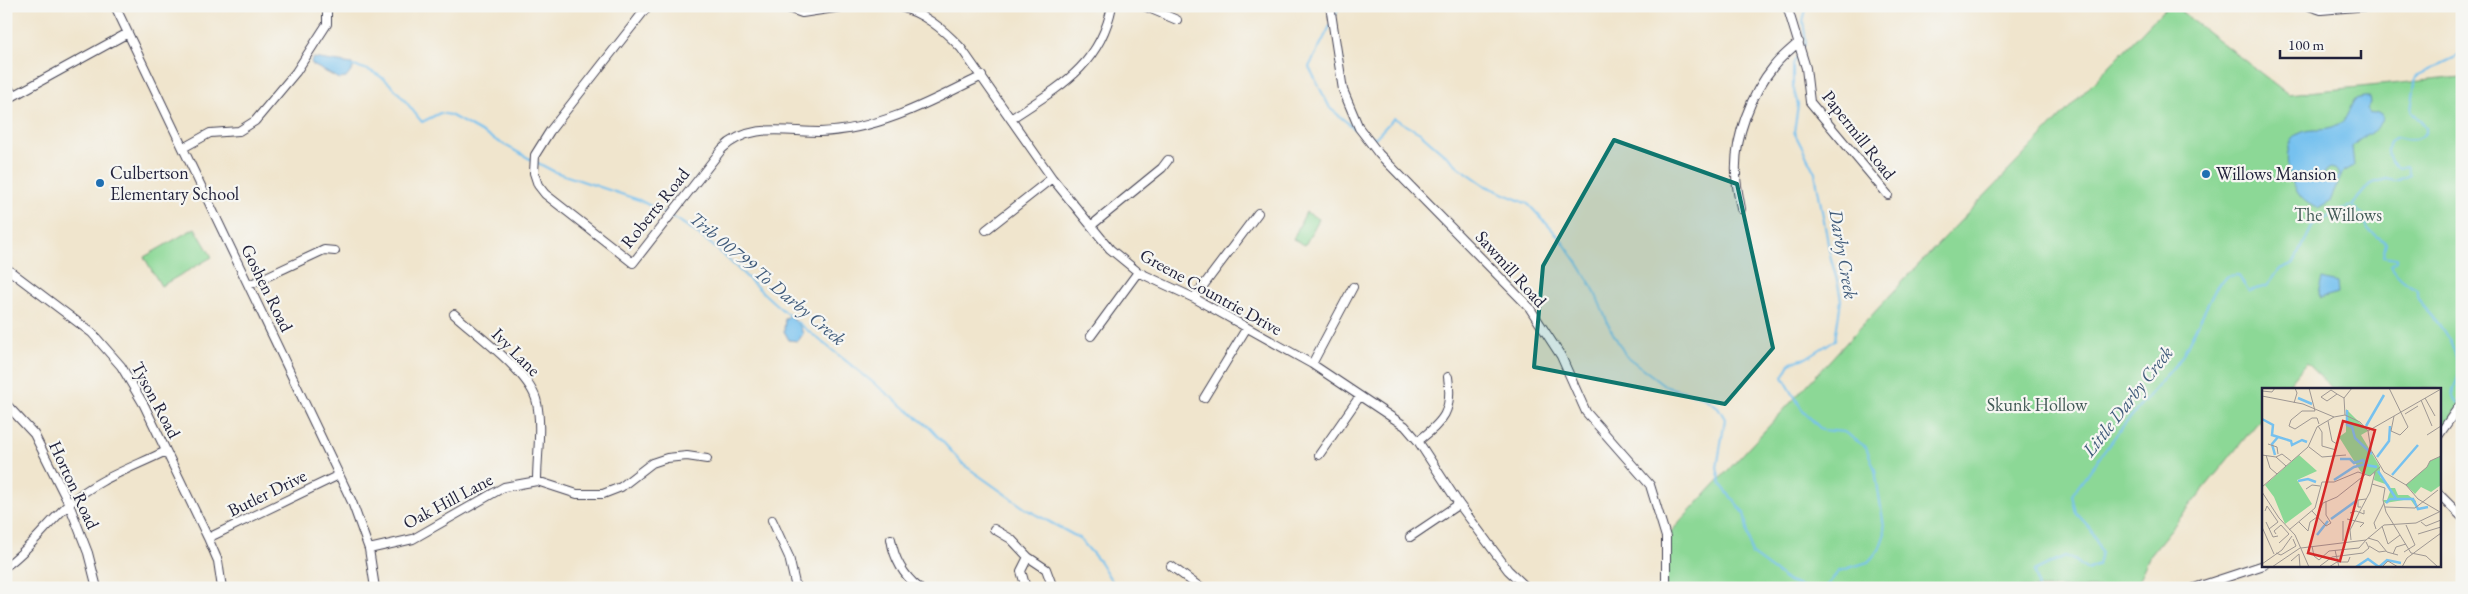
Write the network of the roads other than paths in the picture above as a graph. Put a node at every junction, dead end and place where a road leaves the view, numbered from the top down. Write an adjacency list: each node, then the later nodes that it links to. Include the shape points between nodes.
1 (115, 6): 14 (street, Goshen Road)
2 (328, 6): 20 (street, via 327,24 296,72 255,121 239,131 210,133)
3 (648, 6): 16 (street, Roberts Road, via 550,131 535,155 534,173 545,194 633,263 722,149 735,139 764,130 829,131 886,121)
4 (782, 6): 5 (street, via 802,13)
5 (848, 6)
6 (897, 6): 16 (street, Greene Countrie Drive, via 937,24)
7 (1112, 6): 19 (street, via 1100,41 1082,68)
8 (1144, 6): 13 (street)
9 (1330, 6): 73 (street, Sawmill Road, via 1343,90 1359,128 1379,154 1529,307 1561,356 1586,412 1650,485 1666,537)
10 (1787, 6): 15 (street, Papermill Road)
11 (2309, 6): 12 (street, via 2321,10)
12 (2368, 6)
13 (1178, 20)
14 (128, 33): 18 (street); 20 (street, Goshen Road)
15 (1800, 45): 23 (street, Papermill Road, via 1810,102); 24 (street, via 1774,65 1756,93 1745,122 1738,146 1736,174)
16 (982, 76): 19 (street, Greene Countrie Drive)
17 (6, 83): 18 (street)
18 (10, 98)
19 (1012, 118): 22 (street, Greene Countrie Drive)
20 (183, 148): 31 (street, Goshen Road)
21 (1168, 160): 26 (street)
22 (1052, 178): 26 (street, Greene Countrie Drive); 27 (street)
23 (1888, 195)
24 (1741, 209)
25 (1258, 213): 33 (street)
26 (1092, 225): 30 (street, Greene Countrie Drive, via 1110,249)
27 (986, 230)
28 (335, 251): 31 (street, via 324,250)
29 (6, 268): 45 (street, Tyson Road, via 92,333 121,366)
30 (1138, 272): 33 (street, Greene Countrie Drive); 36 (street)
31 (249, 285): 48 (street, Goshen Road)
32 (1353, 287): 37 (street)
33 (1194, 298): 35 (street, Greene Countrie Drive)
34 (454, 314): 49 (street, Ivy Lane, via 530,385 537,402 539,420)
35 (1246, 329): 37 (street, Greene Countrie Drive); 40 (street)
36 (1091, 336)
37 (1312, 364): 39 (street, Greene Countrie Drive)
38 (1448, 377): 44 (street, via 1450,402 1446,412 1438,426)
39 (1360, 396): 44 (street, Greene Countrie Drive, via 1405,426); 46 (street)
40 (1204, 398)
41 (2462, 402): 43 (street)
42 (6, 404): 51 (street, Horton Road, via 34,434)
43 (2440, 434)
44 (1418, 441): 52 (street, Greene Countrie Drive)
45 (166, 451): 51 (street, via 86,491); 57 (street, Tyson Road)
46 (1319, 455)
47 (707, 459): 49 (street, via 667,458 603,494 577,494)
48 (339, 475): 57 (street, Butler Drive); 59 (street, Goshen Road)
49 (537, 480): 59 (street, Oak Hill Lane, via 504,487 413,539)
50 (2440, 495): 53 (street)
51 (69, 504): 61 (street); 64 (street, Horton Road, via 88,553)
52 (1458, 504): 56 (street); 72 (street, Greene Countrie Drive, via 1508,570)
53 (2462, 517)
54 (772, 520): 67 (street, via 789,558)
55 (994, 529): 60 (street, via 1014,542)
56 (1410, 537)
57 (208, 538): 65 (street, Tyson Road, via 218,561)
58 (891, 539): 68 (street, via 902,571)
59 (370, 549): 66 (street, Goshen Road)
60 (1028, 558): 69 (street, via 1021,571); 70 (street, via 1046,570)
61 (6, 566)
62 (1171, 566): 71 (street)
63 (2262, 566): 74 (street)
64 (97, 588)
65 (222, 588)
66 (375, 588)
67 (796, 588)
68 (919, 588)
69 (1026, 588)
70 (1053, 588)
71 (1201, 588)
72 (1527, 588)
73 (1666, 588)
74 (2194, 588)

